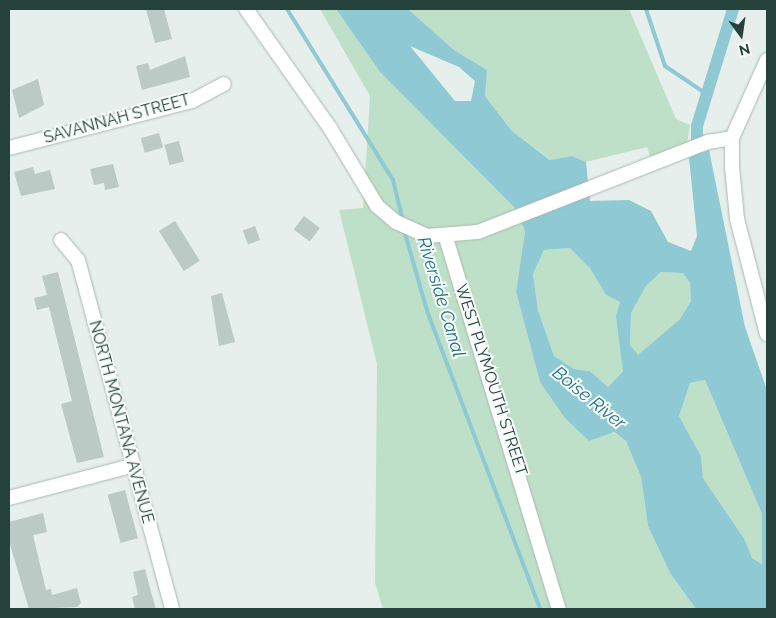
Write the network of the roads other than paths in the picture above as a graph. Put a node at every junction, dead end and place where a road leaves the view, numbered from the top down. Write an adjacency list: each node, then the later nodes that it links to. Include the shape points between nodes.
1 (246, 9): 6 (street, via 330,128 377,206 410,230)
2 (767, 60): 4 (street)
3 (224, 84): 5 (street, SAVANNAH STREET, via 192,101)
4 (732, 138): 6 (street, via 708,142 478,232); 8 (street, via 737,219)
5 (9, 148)
6 (446, 238): 12 (street, WEST PLYMOUTH STREET)
7 (61, 240): 9 (street, NORTH MONTANA AVENUE, via 78,260)
8 (767, 334)
9 (131, 466): 10 (street); 11 (street, NORTH MONTANA AVENUE)
10 (9, 498)
11 (172, 609)
12 (559, 609)

